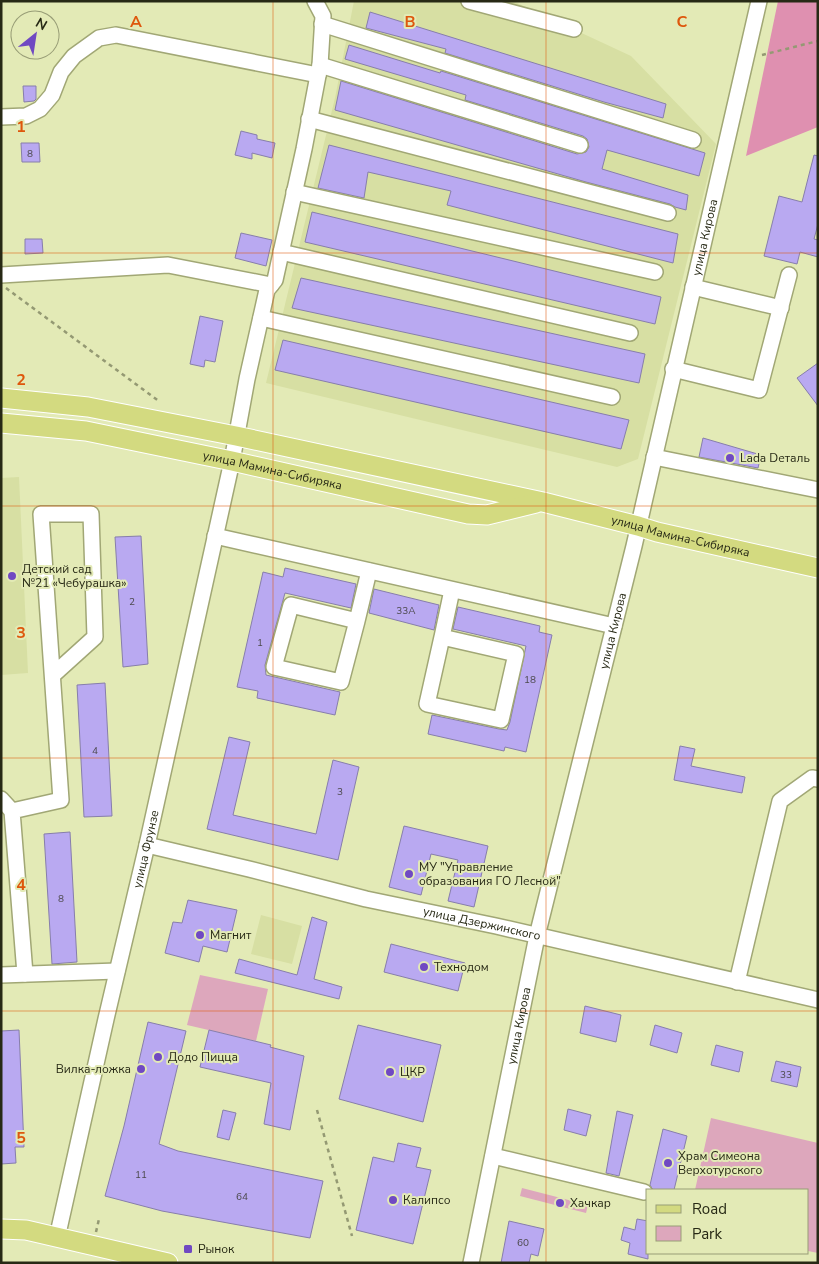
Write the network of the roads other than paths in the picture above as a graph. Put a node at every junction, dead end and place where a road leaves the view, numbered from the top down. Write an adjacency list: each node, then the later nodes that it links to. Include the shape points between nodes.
1 (315, 1): 4 (street, улица Фрунзе, via 323,16)
2 (469, 1): 5 (street)
3 (759, 1): 18 (street, улица Кирова)
4 (322, 24): 6 (street, улица Фрунзе); 9 (street)
5 (574, 29)
6 (319, 70): 7 (street, via 116,35 99,38 74,56 61,72 52,95 40,108 26,116); 8 (street, улица Фрунзе); 10 (street)
7 (1, 117)
8 (310, 119): 11 (street, улица Фрунзе); 12 (street)
9 (693, 140)
10 (580, 145)
11 (294, 192): 13 (street, улица Фрунзе); 14 (street)
12 (668, 213)
13 (281, 252): 17 (street, улица Фрунзе); 21 (street)
14 (655, 272)
15 (1, 275): 17 (street, via 168,265)
16 (789, 275): 19 (street)
17 (271, 285): 20 (street, улица Фрунзе)
18 (692, 287): 19 (street); 22 (street, улица Кирова)
19 (780, 308): 22 (street, via 759,390)
20 (261, 318): 23 (street); 26 (street, улица Фрунзе)
21 (630, 333)
22 (673, 369): 27 (street, улица Кирова)
23 (612, 396)
24 (1, 398): 26 (main road, улица Мамина-Сибиряка, via 88,407)
25 (1, 423): 28 (main road, улица Мамина-Сибиряка, via 86,431)
26 (236, 436): 28 (street, улица Фрунзе); 30 (main road, улица Мамина-Сибиряка)
27 (654, 457): 29 (street); 31 (street, улица Кирова)
28 (232, 461): 30 (main road, улица Мамина-Сибиряка, via 468,514 487,515); 32 (street, улица Фрунзе)
29 (818, 490)
30 (542, 502): 31 (main road, улица Мамина-Сибиряка)
31 (638, 526): 33 (main road, улица Мамина-Сибиряка); 37 (street, улица Кирова)
32 (215, 536): 34 (street); 43 (street, улица Фрунзе)
33 (818, 568)
34 (369, 571): 35 (street); 36 (street)
35 (452, 590): 37 (street); 38 (street)
36 (357, 621): 36 (street, via 291,605 274,667 342,682)
37 (614, 626): 44 (street, улица Кирова)
38 (442, 637): 38 (street, via 516,654 501,720 427,704)
39 (53, 675): 39 (street, via 41,514 92,514 95,637); 42 (street, via 61,800)
40 (818, 779): 48 (street, via 812,778 780,801)
41 (1, 799): 42 (street)
42 (12, 811): 46 (street)
43 (147, 845): 44 (street, улица Дзержинского, via 366,899); 45 (street, улица Фрунзе)
44 (537, 936): 48 (street, улица Дзержинского); 50 (street, улица Кирова)
45 (117, 971): 46 (street); 54 (street, улица Фрунзе)
46 (25, 974): 47 (street)
47 (1, 975)
48 (737, 982): 49 (street, улица Дзержинского)
49 (818, 1000)
50 (492, 1156): 51 (street); 57 (street, улица Кирова)
51 (644, 1192)
52 (1, 1229): 54 (main road, via 26,1230)
53 (1, 1238): 54 (main road)
54 (56, 1242): 55 (main road); 56 (main road)
55 (129, 1263)
56 (168, 1263)
57 (471, 1263)

